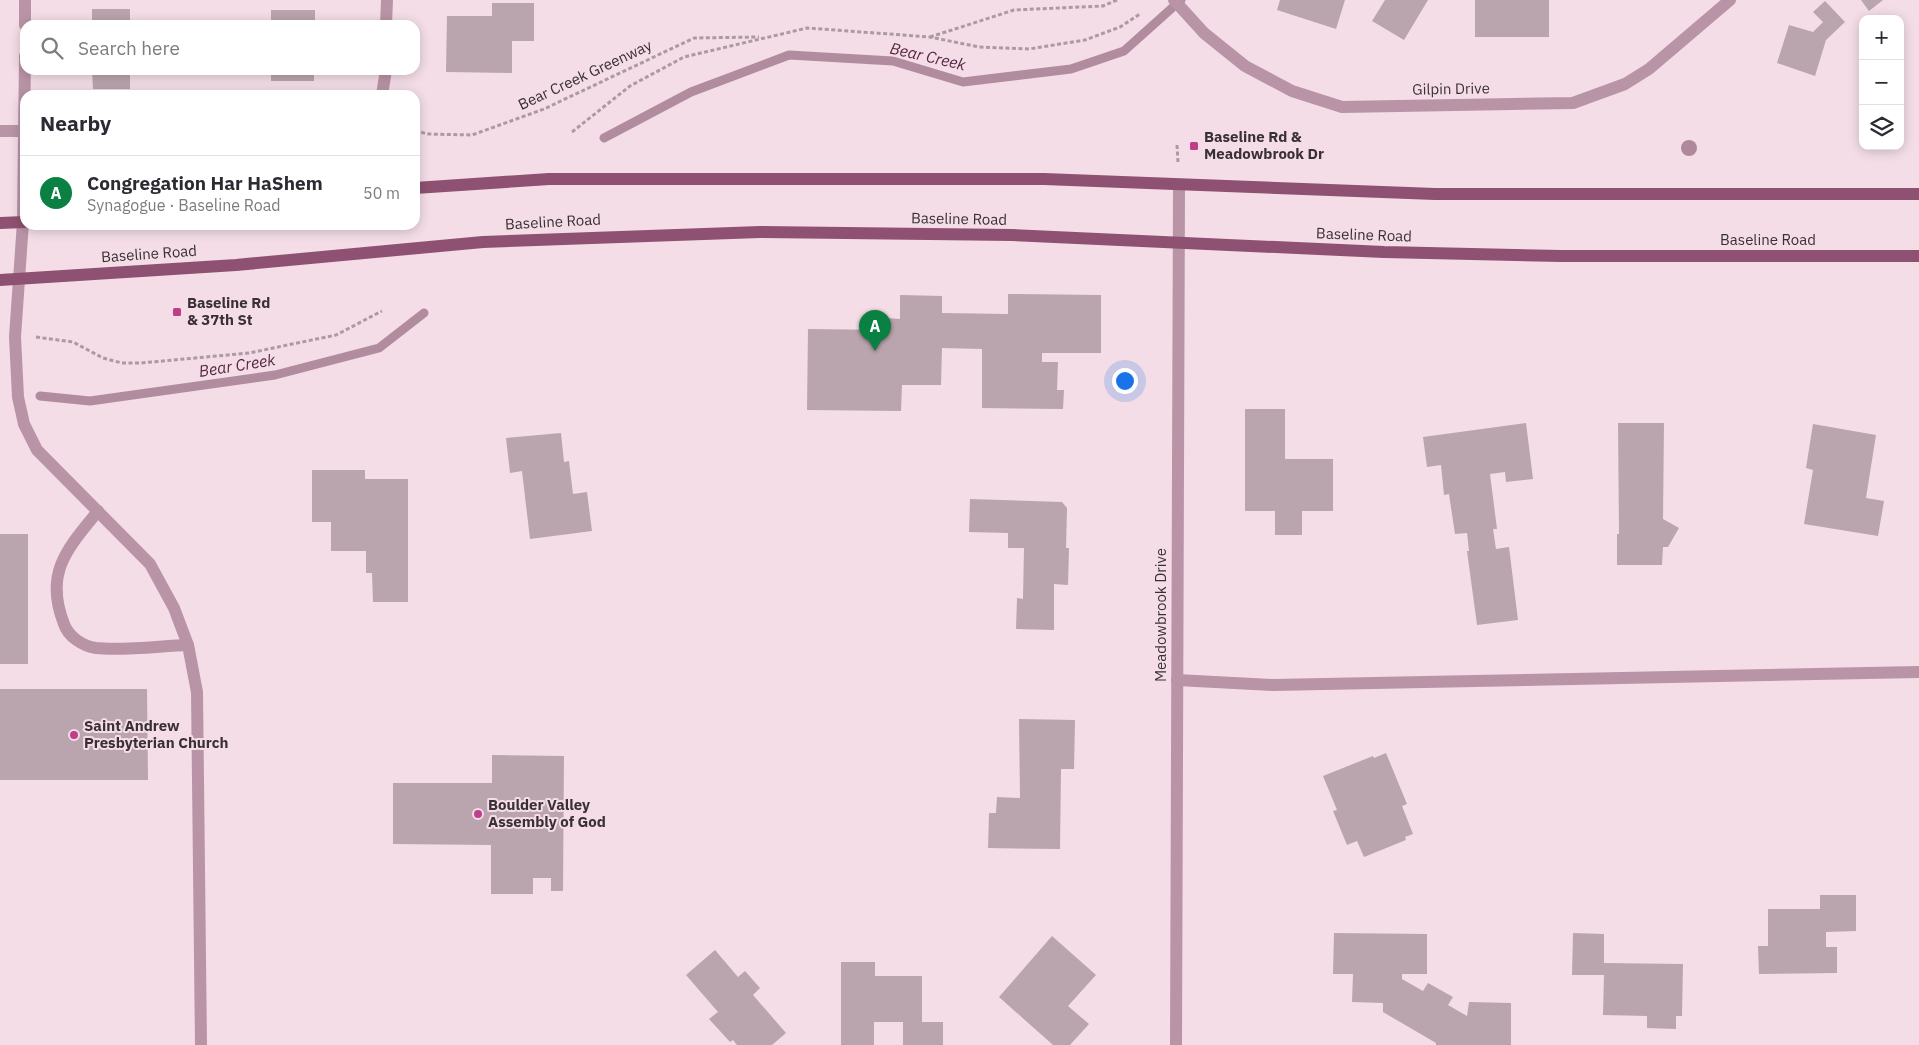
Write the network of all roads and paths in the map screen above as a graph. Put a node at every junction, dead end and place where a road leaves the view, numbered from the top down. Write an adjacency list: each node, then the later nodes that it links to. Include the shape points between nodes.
1 (25, 0): 7 (street)
2 (387, 0): 8 (street)
3 (1117, 0): 10 (path, Bear Creek Greenway, via 1103,6 1014,10)
4 (1174, 0): 5 (street, Gilpin Drive, via 1183,12 1245,66 1292,91 1342,107 1573,103 1625,84 1649,69)
5 (1730, 0)
6 (1140, 14): 10 (path, Bear Creek Greenway, via 1085,40 1029,49 979,47)
7 (25, 20)
8 (386, 20)
9 (765, 37): 10 (path, Bear Creek Greenway, via 807,28); 17 (path, Bear Creek Greenway, via 694,38 544,110 472,135); 18 (path, Bear Creek Greenway, via 684,57 630,86)
10 (930, 37)
11 (25, 75): 13 (street)
12 (385, 75): 14 (street)
13 (25, 90)
14 (383, 90)
15 (0, 130): 16 (street)
16 (20, 131)
17 (420, 132)
18 (572, 132)
19 (1179, 185): 20 (main road, via 1044,179 549,179); 21 (main road, via 1494,195); 25 (street, Meadowbrook Drive)
20 (420, 188)
21 (1919, 194)
22 (20, 222): 23 (main road)
23 (0, 223)
24 (23, 230): 27 (street)
25 (1178, 244): 26 (main road, Baseline Road, via 1561,256); 27 (main road, Baseline Road, via 1012,235 760,232 623,235 483,242 236,265); 34 (street, Meadowbrook Drive)
26 (1919, 256)
27 (20, 279): 28 (main road, Baseline Road); 30 (street)
28 (0, 280)
29 (382, 311): 30 (path, via 336,336 249,353 141,363 122,363 104,358 73,342 45,336)
30 (15, 336): 31 (street, via 18,397 24,424 37,450)
31 (98, 511): 32 (street, via 150,564 174,608); 32 (street, via 67,549 59,568 55,590 66,629 77,641 94,648)
32 (188, 646): 35 (street, via 197,692)
33 (1919, 672): 34 (street, via 1273,685)
34 (1177, 680): 36 (street, Meadowbrook Drive)
35 (201, 1045)
36 (1176, 1045)

